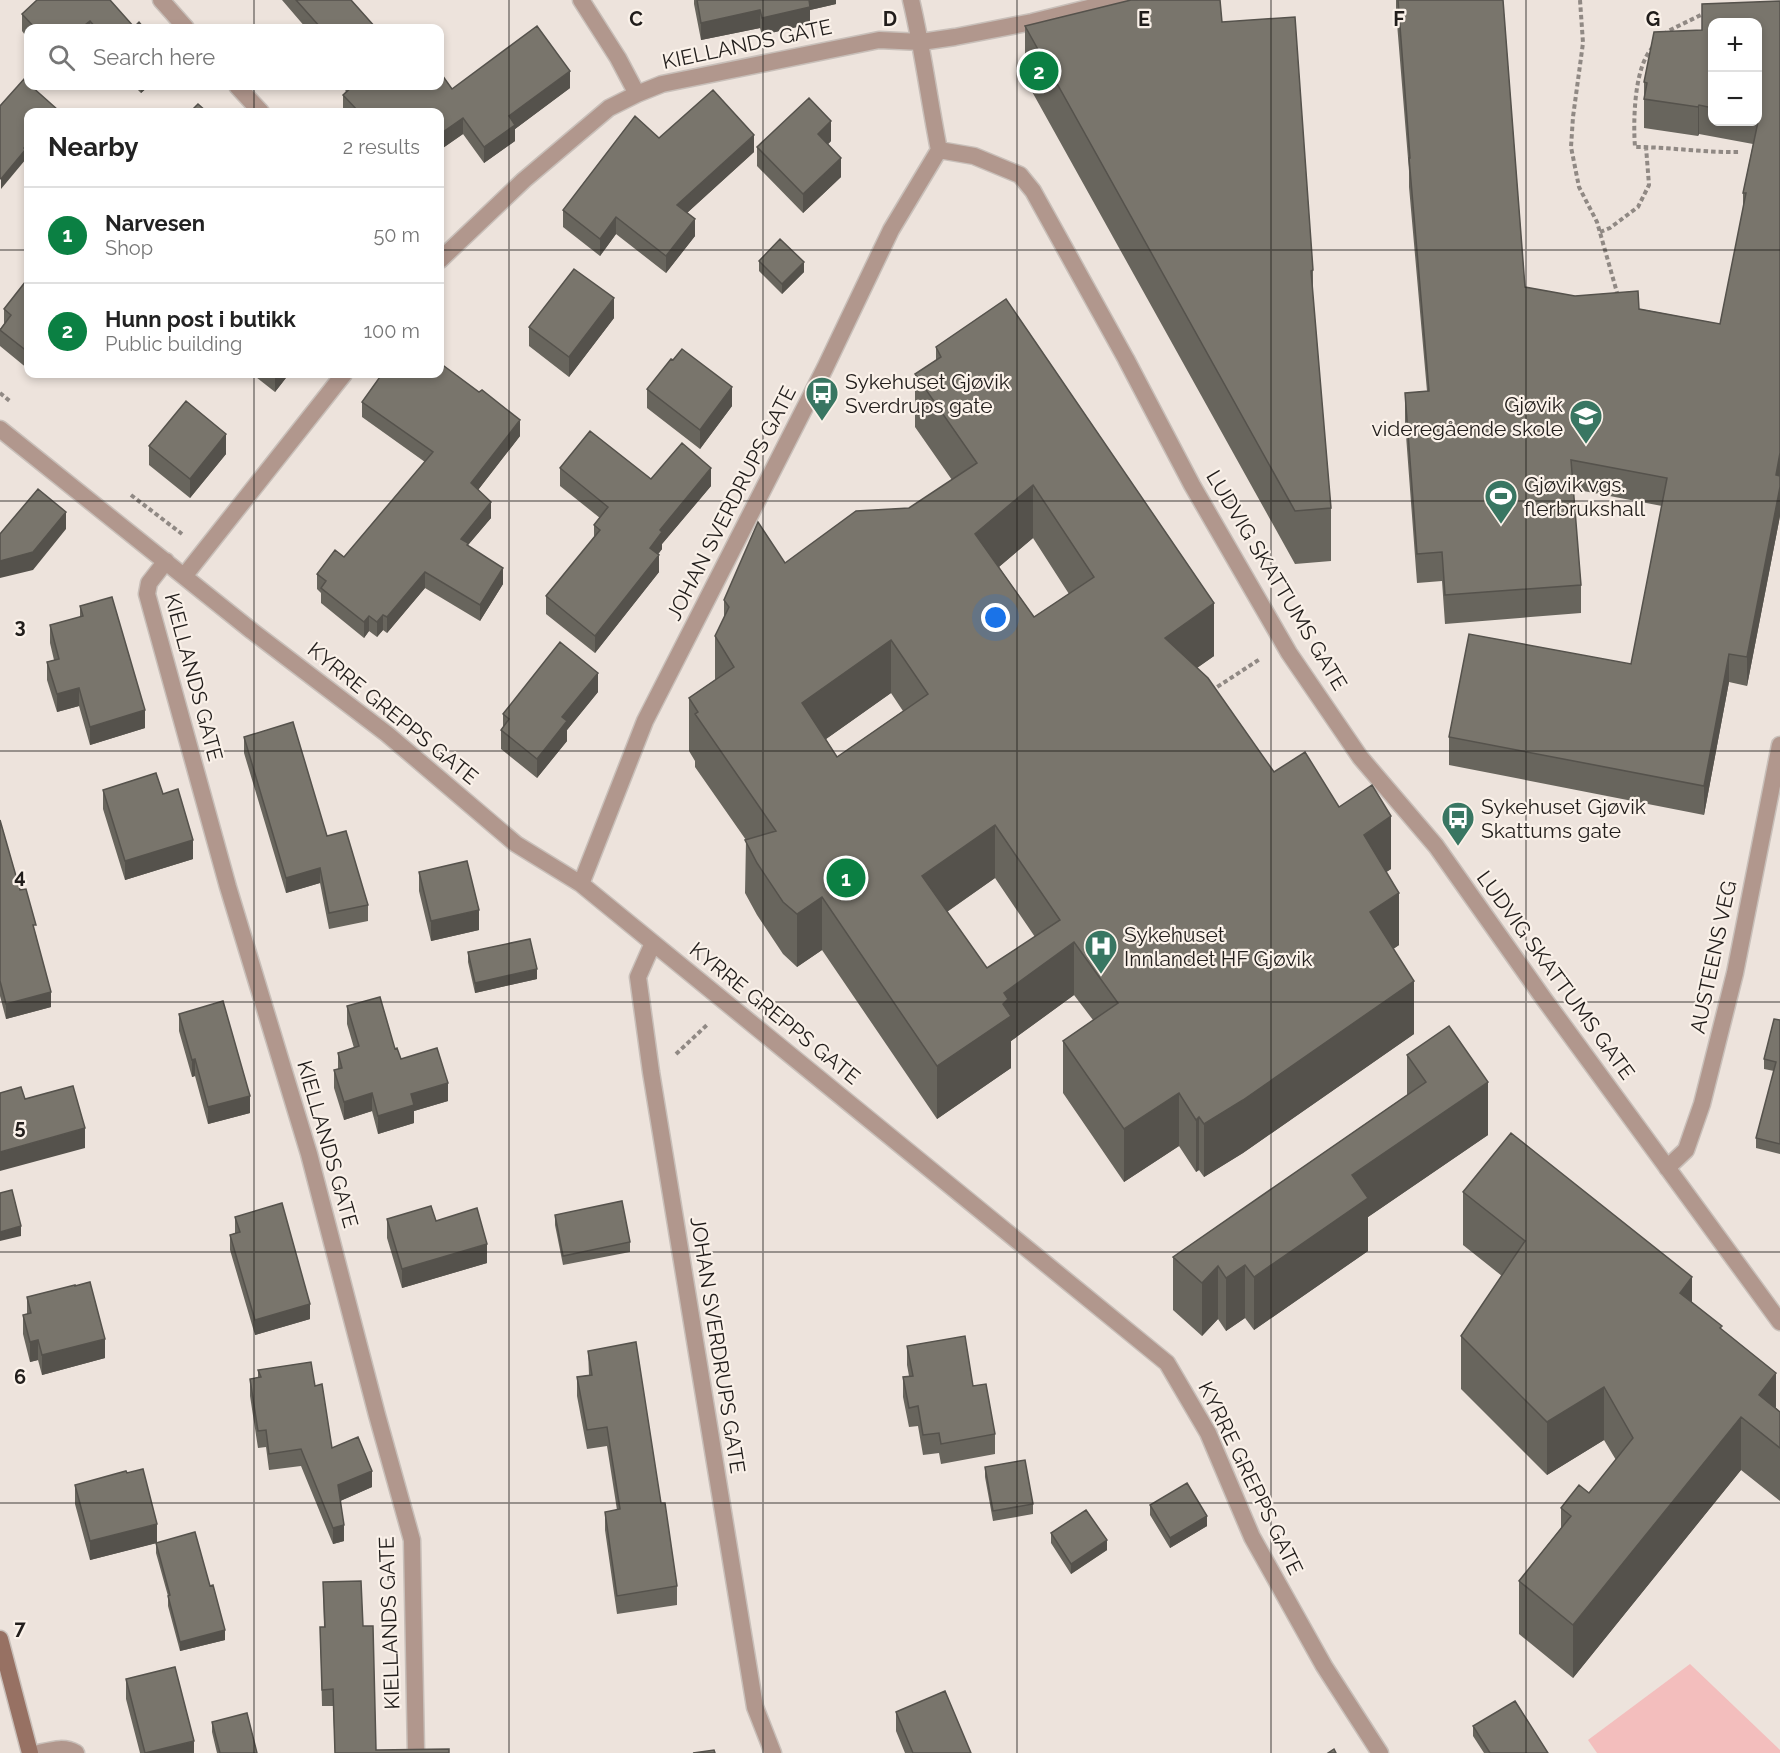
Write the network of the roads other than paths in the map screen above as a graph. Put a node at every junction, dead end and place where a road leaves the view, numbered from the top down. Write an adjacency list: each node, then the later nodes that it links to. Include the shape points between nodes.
1 (161, 0): 5 (street)
2 (581, 0): 8 (street)
3 (911, 0): 6 (street)
4 (1121, 0): 6 (street, KIELLANDS GATE, via 1032,22)
5 (182, 24)
6 (921, 42): 8 (street, KIELLANDS GATE, via 879,40 662,84); 10 (street)
7 (241, 90): 9 (street)
8 (637, 94): 11 (street, KIELLANDS GATE, via 609,108 524,180)
9 (257, 108)
10 (939, 150): 17 (street, JOHAN SVERDRUPS GATE, via 891,230 645,721); 19 (street, LUDVIG SKATTUMS GATE, via 974,156 1011,171 1033,190 1192,485 1289,653 1360,757 1436,846)
11 (444, 256)
12 (341, 378): 15 (street, KIELLANDS GATE)
13 (0, 429): 14 (street, KYRRE GREPPS GATE)
14 (166, 561): 15 (street, KYRRE GREPPS GATE); 25 (street, KIELLANDS GATE, via 149,583 147,594 228,887 309,1154 412,1540)
15 (185, 575): 17 (street, KYRRE GREPPS GATE, via 387,734 516,844)
16 (1780, 745): 19 (street, AUSTEENS VEG, via 1735,973 1702,1104 1686,1150)
17 (581, 884): 18 (street, KYRRE GREPPS GATE)
18 (653, 943): 26 (street, JOHAN SVERDRUPS GATE, via 638,977 651,1072 754,1707); 27 (street, KYRRE GREPPS GATE, via 1167,1363 1208,1432 1252,1537 1324,1666)
19 (1666, 1168): 20 (street, LUDVIG SKATTUMS GATE)
20 (1780, 1322)
21 (0, 1639): 22 (main road)
22 (30, 1753)
23 (39, 1753): 24 (street, via 58,1748)
24 (76, 1753)
25 (416, 1753)
26 (772, 1753)
27 (1380, 1753)

